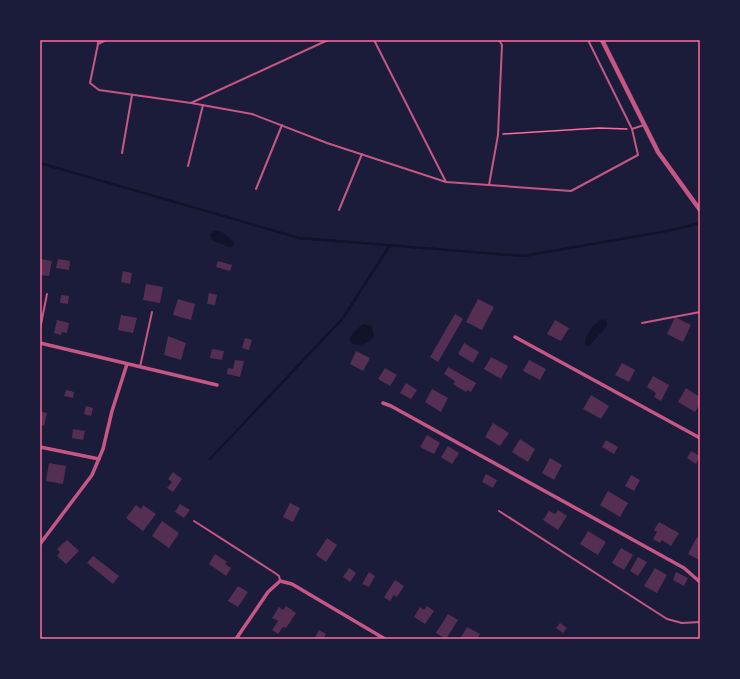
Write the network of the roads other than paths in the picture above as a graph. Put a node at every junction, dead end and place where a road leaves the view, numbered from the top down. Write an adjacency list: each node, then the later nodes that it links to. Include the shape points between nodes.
1 (98, 40): 8 (lane)
2 (106, 40): 8 (lane)
3 (328, 40): 10 (lane)
4 (374, 40): 18 (lane)
5 (499, 40): 19 (lane, via 502,45 498,135)
6 (588, 40): 14 (lane)
7 (602, 40): 13 (street)
8 (98, 44): 9 (lane, via 90,83 99,90)
9 (132, 95): 10 (lane); 15 (lane)
10 (191, 103): 11 (lane)
11 (203, 105): 12 (lane, via 252,114); 17 (lane)
12 (282, 125): 16 (lane); 20 (lane)
13 (644, 125): 14 (lane); 22 (street, via 662,158)
14 (632, 129): 19 (lane, via 638,155 571,191)
15 (122, 153)
16 (362, 154): 18 (lane); 21 (lane)
17 (188, 166)
18 (446, 182): 19 (lane)
19 (489, 185)
20 (256, 189)
21 (339, 210)
22 (700, 210)
23 (47, 294): 27 (lane)
24 (152, 312): 31 (lane)
25 (700, 312): 26 (lane)
26 (642, 323)
27 (40, 329)
28 (515, 337): 34 (street)
29 (40, 343): 30 (street)
30 (127, 364): 31 (street); 36 (street)
31 (140, 367): 32 (street)
32 (217, 385)
33 (382, 403): 41 (street, via 412,417 684,568)
34 (700, 438)
35 (40, 447): 36 (street)
36 (99, 459): 39 (street, via 92,475)
37 (498, 511): 42 (lane, via 667,619 682,623)
38 (194, 521): 40 (lane, via 275,573)
39 (40, 544)
40 (280, 581): 43 (street, via 268,592); 44 (street, via 292,584)
41 (700, 582)
42 (700, 622)
43 (236, 639)
44 (385, 639)

